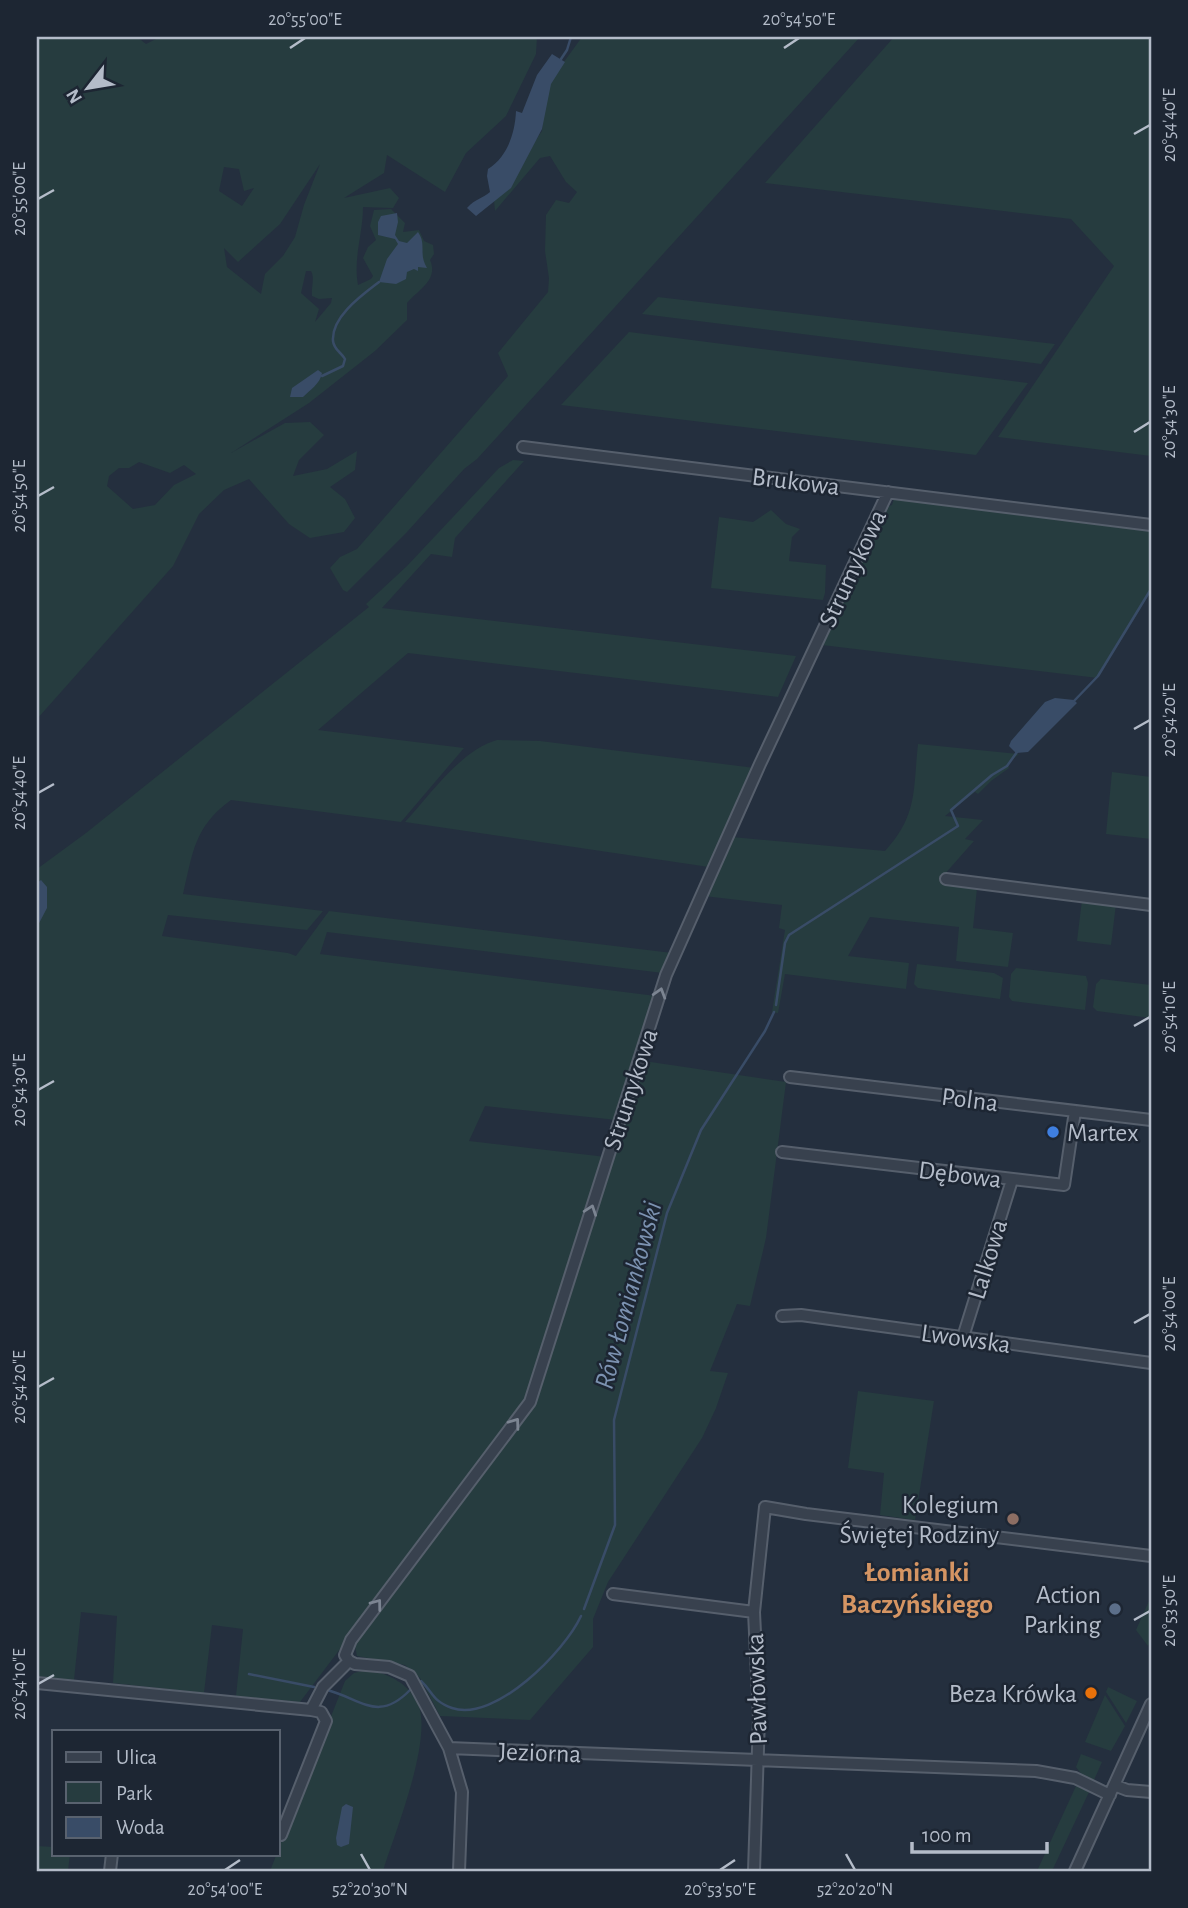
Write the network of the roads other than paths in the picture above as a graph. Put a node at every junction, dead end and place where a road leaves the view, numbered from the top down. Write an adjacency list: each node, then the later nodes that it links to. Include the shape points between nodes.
1 (523, 447): 2 (street, Brukowa)
2 (888, 492): 3 (street, Brukowa); 17 (street, Strumykowa, one-way to 2, via 345,1655 351,1640 530,1402 666,975)
3 (1151, 525)
4 (946, 879): 5 (street)
5 (1151, 905)
6 (790, 1077): 7 (street, Polna)
7 (1076, 1111): 8 (street, Polna); 10 (street, Dębowa, via 1064,1185)
8 (1151, 1120)
9 (782, 1152): 10 (street, Dębowa)
10 (1012, 1180): 12 (street, Lalkowa)
11 (782, 1316): 12 (street, Lwowska)
12 (963, 1337): 13 (street, Lwowska)
13 (1151, 1363)
14 (1151, 1556): 16 (street, Pawłowska, via 765,1507)
15 (613, 1594): 16 (street)
16 (754, 1612): 22 (street, Pawłowska)
17 (349, 1661): 20 (street, via 323,1687); 21 (street, via 389,1667 410,1676)
18 (37, 1683): 20 (street)
19 (1151, 1704): 23 (street)
20 (310, 1710): 25 (street, via 321,1712 326,1721)
21 (449, 1748): 22 (street, Jeziorna); 26 (street, via 462,1792)
22 (759, 1760): 23 (street, Jeziorna, via 1036,1771); 27 (street, Pawłowska)
23 (1112, 1790): 24 (street, Jeziorna); 28 (street)
24 (1151, 1791)
25 (281, 1835)
26 (459, 1871)
27 (754, 1871)
28 (1075, 1871)

